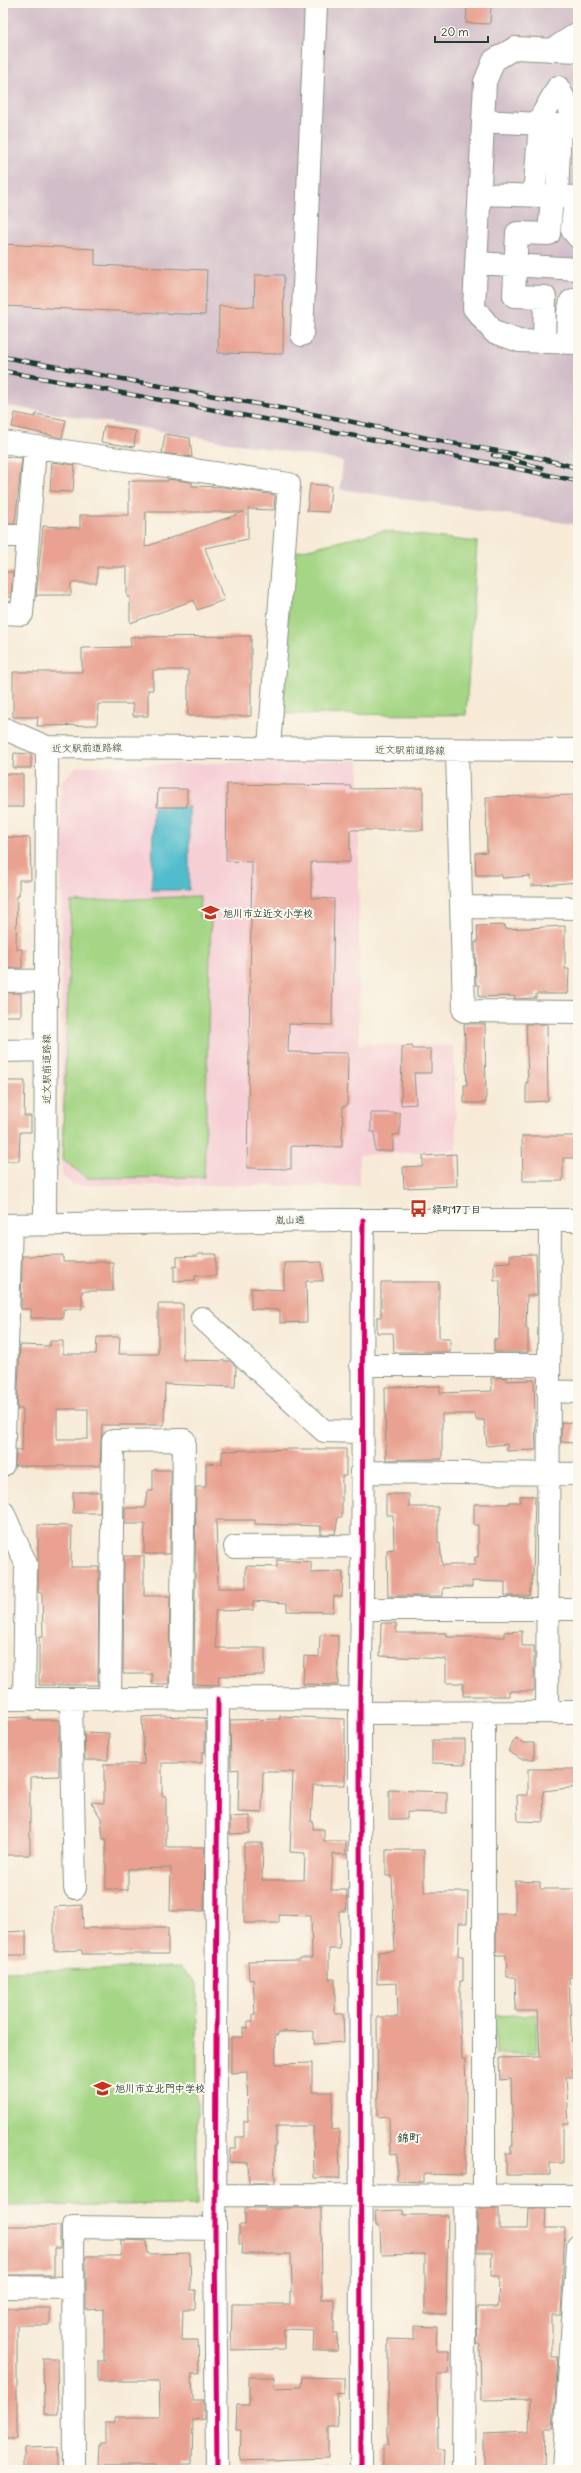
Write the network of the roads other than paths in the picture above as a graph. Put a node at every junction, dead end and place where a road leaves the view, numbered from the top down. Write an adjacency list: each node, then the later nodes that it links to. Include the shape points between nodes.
1 (316, 3): 14 (street)
2 (578, 33): 3 (street)
3 (552, 50): 4 (street); 5 (street, via 515,48 494,60 485,82)
4 (578, 51)
5 (483, 121): 6 (street); 7 (street)
6 (559, 125): 8 (street)
7 (480, 194): 8 (street); 10 (street)
8 (559, 197): 9 (street, via 572,230); 11 (street, via 549,234 517,233)
9 (578, 237)
10 (476, 263): 11 (street); 15 (street, via 474,308 494,332 519,341)
11 (516, 265): 12 (street); 15 (street, via 514,296 545,297)
12 (578, 269)
13 (578, 298): 16 (street, via 571,302 568,313)
14 (302, 335)
15 (544, 342): 16 (street)
16 (573, 343)
17 (3, 442): 18 (street)
18 (34, 447): 20 (street); 24 (street, via 288,484)
19 (3, 536): 20 (street)
20 (28, 536): 21 (street, via 22,614)
21 (3, 613)
22 (3, 728): 23 (street)
23 (47, 747): 24 (street, 近文駅前道路線); 29 (street, 近文駅前道路線)
24 (269, 747): 26 (street, 近文駅前道路線)
25 (578, 750): 26 (street, 近文駅前道路線)
26 (457, 751): 27 (street)
27 (461, 907): 28 (street); 31 (street, via 464,1011)
28 (578, 908)
29 (47, 980): 30 (street); 32 (street, 近文駅前道路線)
30 (3, 981)
31 (578, 1012)
32 (45, 1050): 33 (street); 38 (street, 近文駅前道路線)
33 (3, 1051)
34 (363, 1220): 35 (street, 嵐山通); 38 (street, 嵐山通); 40 (street)
35 (550, 1220): 36 (street, 嵐山通); 41 (street)
36 (578, 1220)
37 (7, 1225): 38 (street, 嵐山通); 45 (street)
38 (45, 1225)
39 (202, 1318): 44 (street, via 324,1431)
40 (361, 1365): 41 (street); 44 (street)
41 (548, 1365): 42 (street)
42 (548, 1391): 43 (street); 47 (street)
43 (578, 1392)
44 (361, 1432): 46 (street)
45 (3, 1466)
46 (361, 1472): 47 (street); 50 (street)
47 (548, 1474): 48 (street); 53 (street)
48 (578, 1474)
49 (3, 1512): 57 (street, via 26,1564)
50 (361, 1546): 51 (street); 52 (street)
51 (235, 1547)
52 (363, 1609): 53 (street); 61 (street)
53 (548, 1609): 54 (street); 62 (street)
54 (578, 1609)
55 (181, 1698): 59 (street); 60 (street); 60 (street, via 184,1440 113,1441)
56 (3, 1699): 57 (street)
57 (24, 1699): 58 (street)
58 (71, 1699): 60 (street); 65 (street)
59 (218, 1699): 61 (street); 67 (street)
60 (110, 1700)
61 (360, 1706): 64 (street); 66 (street)
62 (547, 1712): 63 (street); 64 (street)
63 (578, 1712)
64 (484, 1713): 68 (street)
65 (75, 1888)
66 (361, 2194): 67 (street); 68 (street); 76 (street)
67 (215, 2195): 70 (street)
68 (474, 2195): 69 (street); 77 (street)
69 (578, 2196)
70 (215, 2229): 73 (street, via 73,2227); 75 (street)
71 (578, 2246): 78 (street)
72 (3, 2287): 73 (street)
73 (73, 2288): 74 (street)
74 (74, 2470)
75 (217, 2470)
76 (361, 2470)
77 (463, 2470)
78 (563, 2470)

